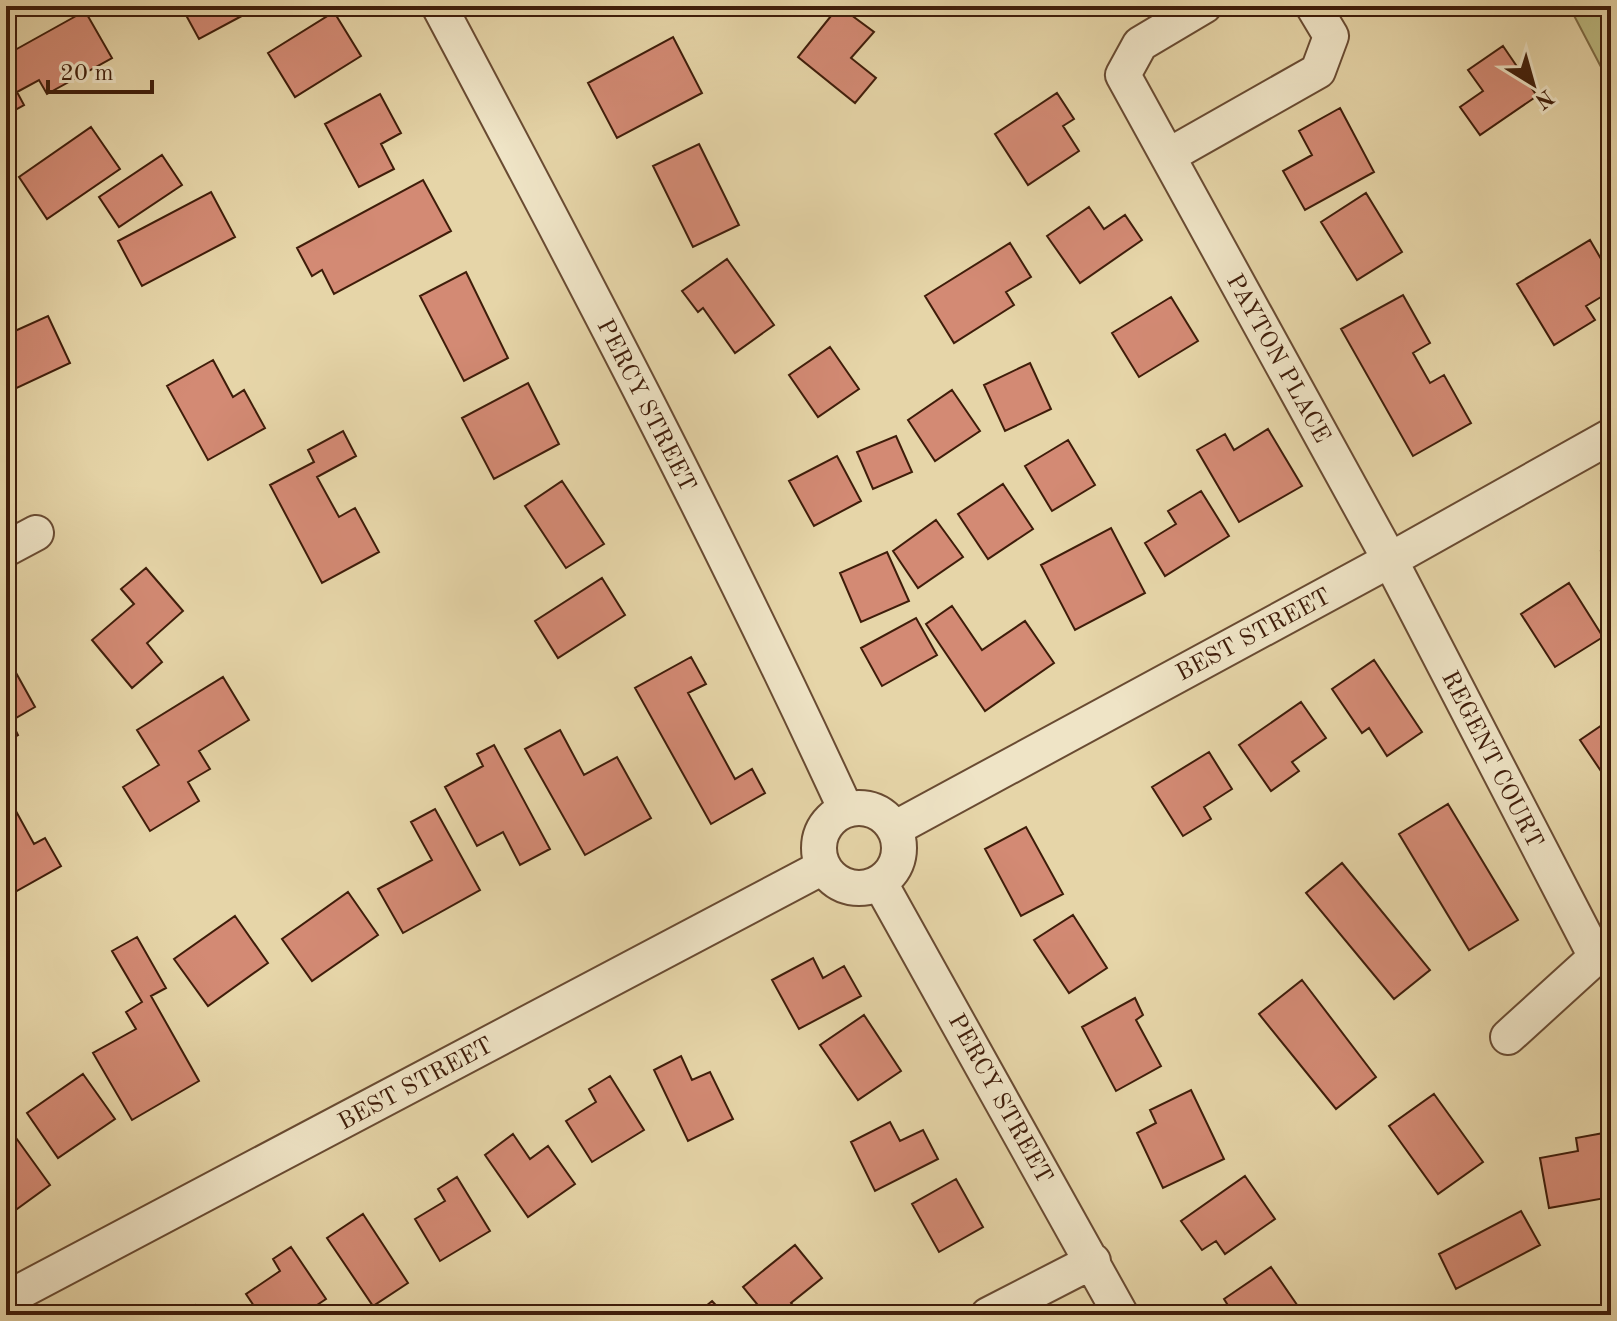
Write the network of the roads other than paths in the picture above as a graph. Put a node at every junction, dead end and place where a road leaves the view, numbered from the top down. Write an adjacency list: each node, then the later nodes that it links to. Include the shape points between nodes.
1 (439, 6): 9 (street, PERCY STREET, via 576,263)
2 (1204, 6): 4 (street, PAYTON PLACE, via 1140,44 1123,75)
3 (1313, 6): 4 (street, via 1331,36 1318,71)
4 (1168, 156): 8 (street, PAYTON PLACE)
5 (1611, 436): 8 (street, BEST STREET)
6 (36, 533): 7 (street)
7 (6, 549)
8 (1390, 560): 10 (street, BEST STREET); 13 (street, REGENT COURT)
9 (846, 810): 10 (street, via 874,810); 11 (street, via 825,826 819,839)
10 (894, 829): 12 (street, via 900,848 897,862)
11 (823, 867): 12 (street, via 840,884 853,888); 16 (street, BEST STREET)
12 (880, 883): 15 (street, PERCY STREET)
13 (1604, 954): 14 (street, REGENT COURT)
14 (1508, 1037)
15 (1093, 1261): 17 (street); 18 (street, PERCY STREET)
16 (6, 1299)
17 (988, 1315)
18 (1121, 1315)

